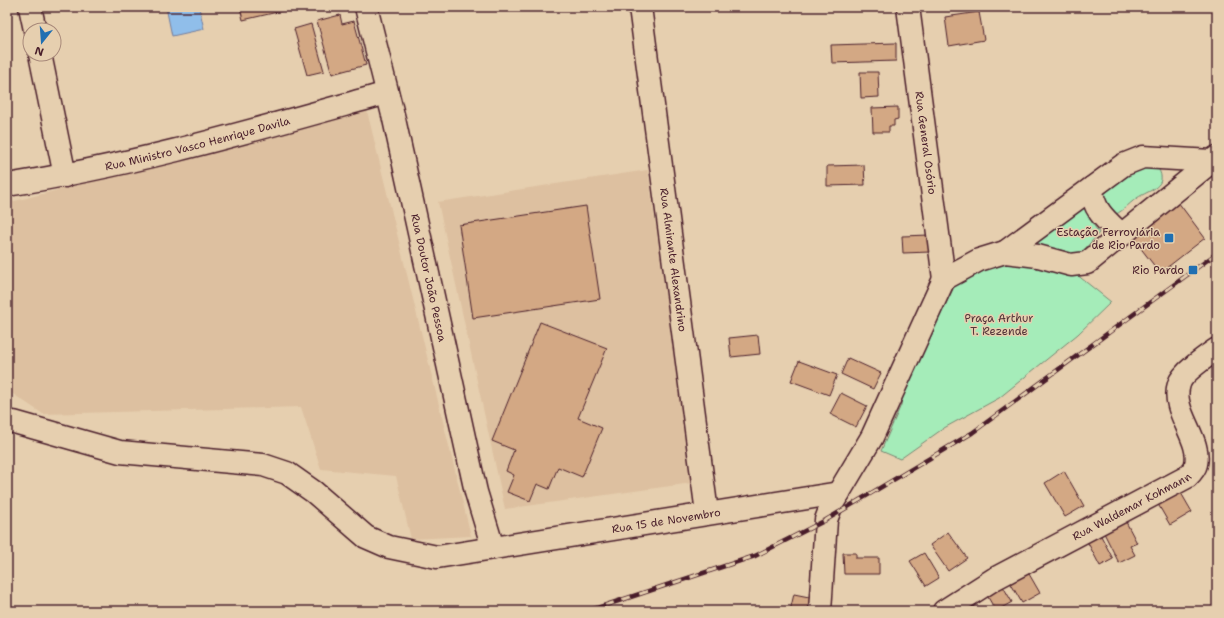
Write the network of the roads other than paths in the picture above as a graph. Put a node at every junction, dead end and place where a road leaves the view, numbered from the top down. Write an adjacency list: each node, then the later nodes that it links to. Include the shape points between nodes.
1 (30, 7): 5 (street)
2 (366, 7): 7 (street, Rua Doutor João Pessoa)
3 (640, 7): 18 (street, Rua Almirante Alexandrino)
4 (908, 7): 14 (street, Rua General Osório)
5 (33, 22)
6 (42, 62): 9 (street)
7 (387, 94): 9 (street, Rua Ministro Vasco Henrique Davila, via 250,132); 19 (street, Rua Doutor João Pessoa, via 476,492)
8 (1214, 159): 11 (street, via 1143,157 1123,165); 12 (street)
9 (65, 176): 10 (street, Rua Ministro Vasco Henrique Davila)
10 (7, 185)
11 (1092, 188): 12 (street, via 1096,207 1103,218); 13 (street)
12 (1122, 235): 13 (street, via 1087,263 1071,265 1038,256)
13 (1005, 252): 14 (street, via 979,260)
14 (944, 279): 17 (street, via 872,437)
15 (1217, 349): 21 (street, Rua Waldemar Kohmann, via 1195,366 1179,383 1177,398 1196,451 1196,465 1187,477 994,579)
16 (14, 422): 19 (street, Rua 15 de Novembro, via 120,452 262,465 287,473 314,492 366,537 396,549 437,557)
17 (838, 493): 18 (street, Rua 15 de Novembro); 20 (street, via 826,520)
18 (707, 513): 19 (street, Rua 15 de Novembro)
19 (493, 548)
20 (820, 611)
21 (945, 611)

